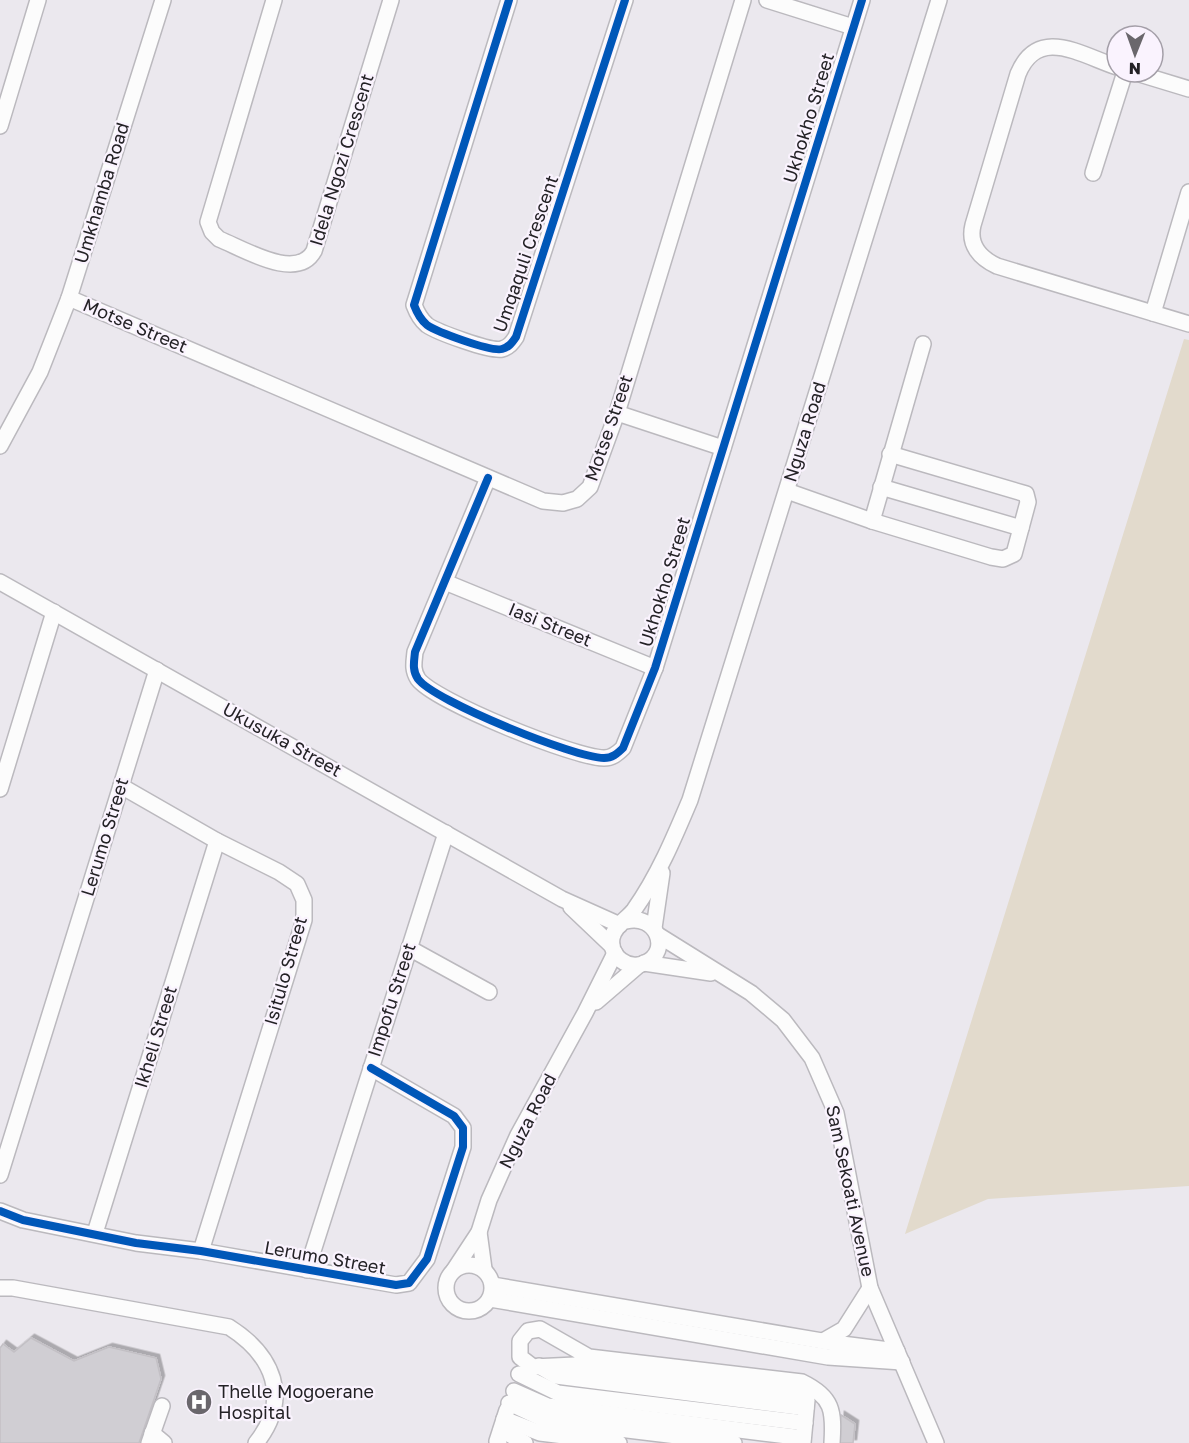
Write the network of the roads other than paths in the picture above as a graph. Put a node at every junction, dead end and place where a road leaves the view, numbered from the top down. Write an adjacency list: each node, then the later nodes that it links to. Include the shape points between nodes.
1 (38, 0): 16 (street)
2 (163, 0): 19 (street, Umkhamba Road)
3 (274, 0): 4 (street, Idela Ngozi Crescent, via 208,222 219,239 294,266 304,264 314,251)
4 (392, 0)
5 (509, 0): 6 (street, Umqaquli Crescent, via 414,306 428,325 500,350 516,338)
6 (625, 0)
7 (743, 0): 23 (street, Motse Street)
8 (767, 0): 11 (street)
9 (862, 0): 11 (street, Ukhokho Street)
10 (939, 0): 29 (street, Nguza Road)
11 (853, 27): 25 (street, Ukhokho Street)
12 (1105, 63): 20 (street, via 1053,47 1039,48 1027,56 1018,74 972,239 980,255 997,266)
13 (1165, 82): 15 (street)
14 (1121, 84): 17 (street)
15 (1189, 89)
16 (0, 126)
17 (1093, 172)
18 (1189, 192): 20 (street)
19 (69, 298): 24 (street, Umkhamba Road, via 40,372); 27 (street, Motse Street)
20 (1153, 312): 21 (street)
21 (1189, 324)
22 (923, 344): 26 (street)
23 (617, 413): 25 (street); 27 (street, Motse Street, via 591,487 577,499 563,503 543,501)
24 (0, 446)
25 (723, 448): 35 (street, Ukhokho Street)
26 (890, 454): 28 (street); 31 (street, via 1024,493 1028,502)
27 (488, 478): 33 (street, Ukhokho Street)
28 (881, 487): 30 (street); 31 (street)
29 (787, 491): 30 (street); 41 (street, Nguza Road, via 690,800)
30 (872, 521): 31 (street, via 1002,559 1014,554)
31 (1021, 528)
32 (0, 582): 34 (street, Ukusuka Street)
33 (445, 582): 35 (street, Iasi Street); 35 (street, Ukhokho Street, via 415,652 413,668 418,679 448,699 530,736 592,756 615,756 623,748)
34 (54, 612): 36 (street, Ukusuka Street); 38 (street)
35 (655, 668)
36 (157, 670): 37 (street, Lerumo Street); 39 (street, Ukusuka Street)
37 (121, 786): 40 (street, Isitulo Street); 52 (street, Lerumo Street)
38 (0, 789)
39 (446, 833): 42 (street, Ukusuka Street); 45 (street, Impofu Street)
40 (217, 841): 55 (street, Ikheli Street); 56 (street, Isitulo Street, via 297,884 304,900 304,920)
41 (664, 861): 43 (street, Nguza Road); 44 (street, Nguza Road)
42 (562, 899): 43 (street, Ukusuka Street); 46 (street, Ukusuka Street)
43 (623, 923): 44 (street, via 641,919); 46 (street, via 612,938)
44 (656, 931): 47 (street, via 658,950); 48 (street, Sam Sekoati Avenue)
45 (409, 948): 49 (street); 51 (street, Impofu Street)
46 (614, 950): 47 (street, via 625,963); 50 (street, Nguza Road)
47 (642, 964): 48 (street, Sam Sekoati Avenue); 50 (street, Nguza Road, via 609,988)
48 (717, 974): 61 (street, Sam Sekoati Avenue, via 751,993 783,1020 812,1058 826,1086 840,1131)
49 (489, 992)
50 (585, 1013): 54 (street, Nguza Road, via 518,1135)
51 (371, 1068): 58 (street, Impofu Street); 58 (street, Lerumo Street, via 454,1116 464,1128 463,1147 427,1259 409,1283 396,1285)
52 (0, 1175)
53 (0, 1211): 55 (street, Lerumo Street, via 23,1221)
54 (479, 1232): 57 (street, Nguza Road); 59 (street, Nguza Road)
55 (95, 1233): 56 (street, Lerumo Street, via 152,1246)
56 (201, 1251): 58 (street, Lerumo Street)
57 (484, 1269): 59 (street, via 467,1264); 62 (street)
58 (307, 1270)
59 (454, 1270): 62 (street, via 446,1290 452,1303 465,1311 479,1309)
60 (0, 1288): 72 (street, via 229,1327 256,1346 272,1380 275,1395 270,1418)
61 (870, 1288): 63 (street, via 844,1329); 65 (street, Sam Sekoati Avenue)
62 (491, 1292): 63 (street); 64 (street)
63 (823, 1341): 64 (street)
64 (842, 1351): 65 (street)
65 (900, 1357): 77 (street, Sam Sekoati Avenue)
66 (521, 1368): 67 (street); 69 (street, via 558,1393); 69 (street, via 575,1365 803,1395 807,1400); 76 (street, via 520,1341 528,1332 540,1329 589,1357 802,1383 819,1390 829,1403 834,1418)
67 (512, 1397): 69 (street, via 548,1406); 70 (street); 75 (street, via 545,1420)
68 (162, 1406): 71 (street)
69 (804, 1428)
70 (501, 1430): 73 (street); 74 (street)
71 (155, 1440)
72 (256, 1443)
73 (525, 1443)
74 (619, 1443)
75 (734, 1443)
76 (832, 1443)
77 (936, 1443)

